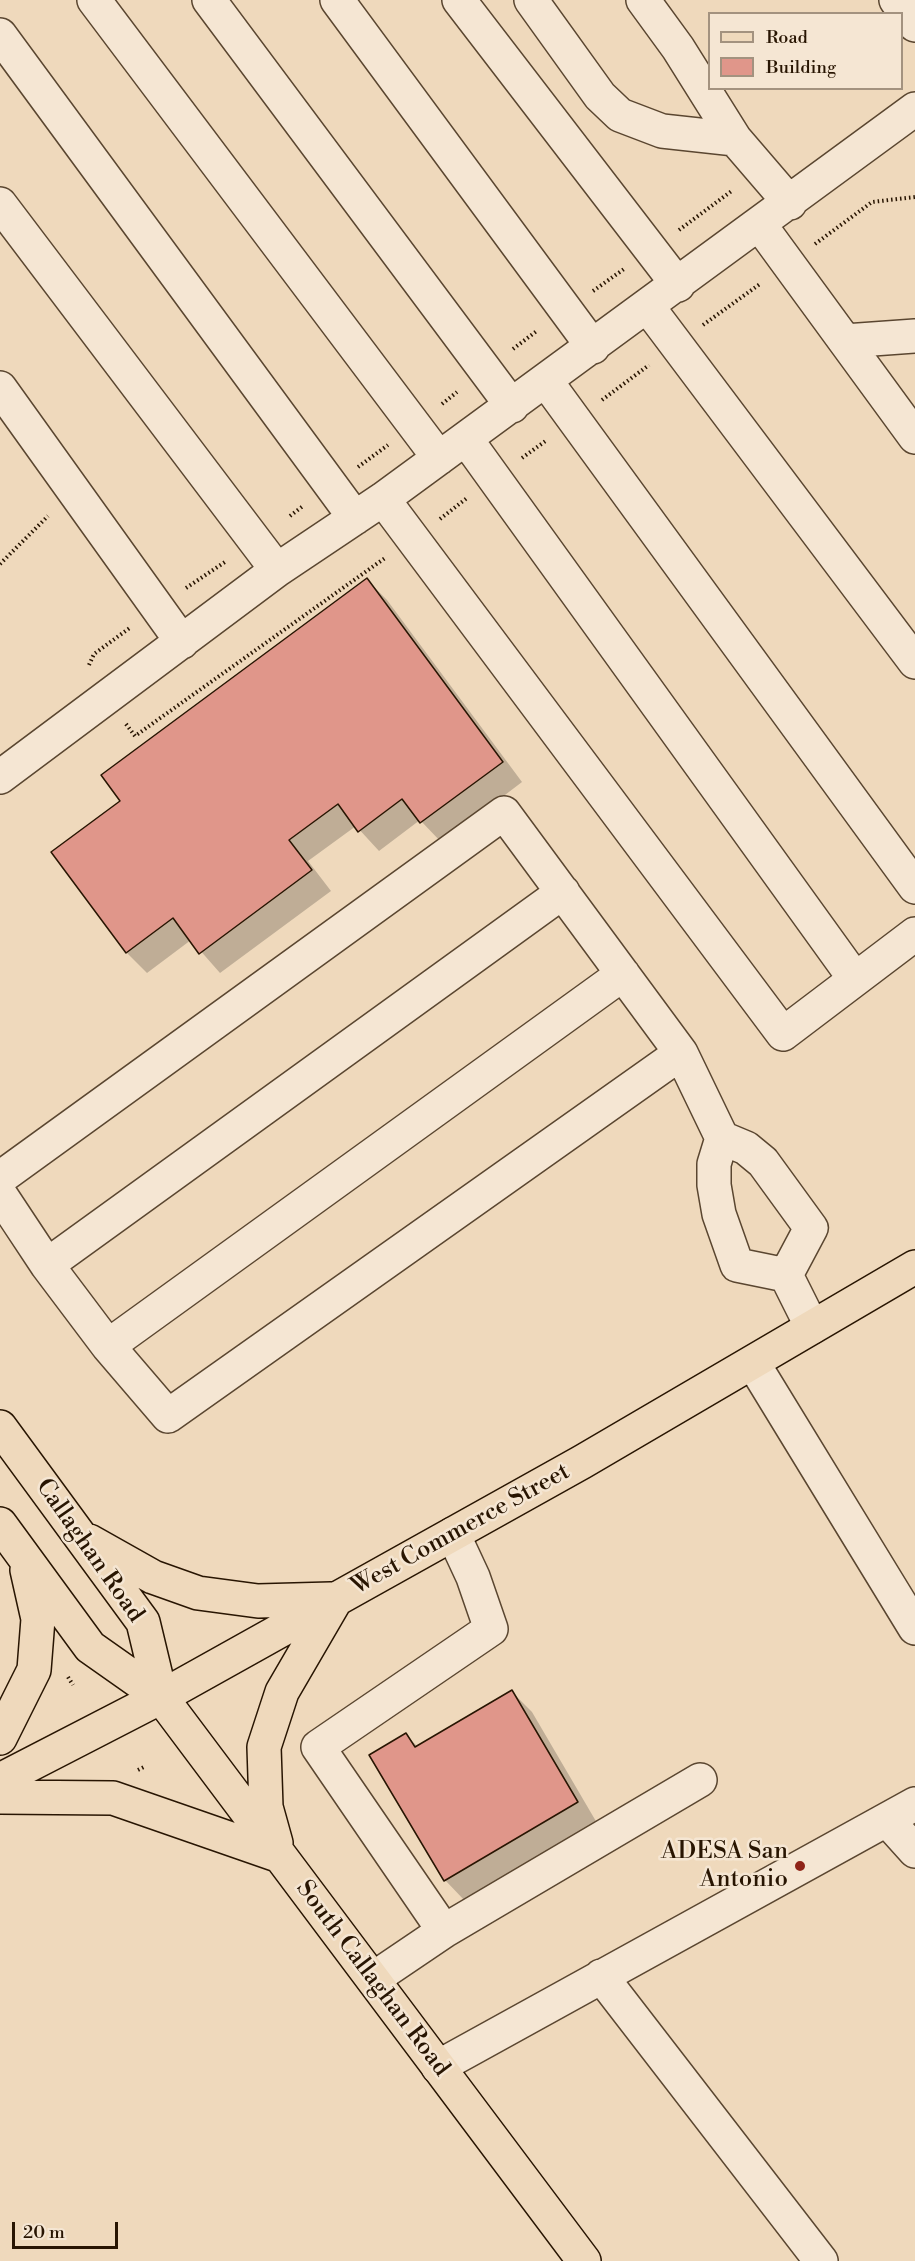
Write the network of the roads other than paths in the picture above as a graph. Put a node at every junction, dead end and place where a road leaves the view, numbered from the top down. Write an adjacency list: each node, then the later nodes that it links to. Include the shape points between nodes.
1 (94, 0): 25 (lane)
2 (209, 0): 22 (lane)
3 (337, 0): 19 (lane)
4 (459, 0): 15 (lane)
5 (531, 0): 11 (lane, via 600,96 620,115 662,131)
6 (643, 0): 11 (lane)
7 (896, 0): 8 (lane)
8 (915, 25)
9 (0, 35): 27 (lane)
10 (915, 110): 12 (lane)
11 (735, 139): 12 (lane)
12 (790, 203): 14 (lane)
13 (0, 204): 28 (lane)
14 (760, 225): 15 (lane); 18 (lane)
15 (678, 285): 16 (lane)
16 (648, 307): 19 (lane); 30 (lane)
17 (915, 336): 18 (lane)
18 (845, 341): 23 (lane)
19 (593, 347): 20 (lane)
20 (546, 381): 22 (lane); 32 (lane)
21 (0, 388): 29 (lane)
22 (512, 406): 24 (lane)
23 (915, 436)
24 (466, 439): 25 (lane); 36 (lane)
25 (440, 458): 26 (lane)
26 (383, 499): 27 (lane); 36 (lane, via 783,1034)
27 (355, 518): 28 (lane)
28 (277, 570): 29 (lane)
29 (182, 642): 31 (lane)
30 (915, 662)
31 (0, 777)
32 (915, 887)
33 (563, 892): 35 (lane); 39 (lane, via 504,813); 41 (lane)
34 (915, 934): 36 (lane)
35 (622, 974): 37 (lane); 45 (lane)
36 (855, 979)
37 (681, 1053): 38 (lane); 45 (lane, via 168,1416)
38 (722, 1138): 43 (lane, via 714,1164 714,1185 737,1265); 43 (lane, via 746,1148 763,1162 811,1228)
39 (0, 1178)
40 (0, 1194): 41 (lane)
41 (47, 1265): 45 (lane)
42 (915, 1267): 44 (main road, West Commerce Street)
43 (786, 1275): 44 (lane)
44 (812, 1327): 46 (main road, West Commerce Street)
45 (108, 1346)
46 (753, 1363): 50 (main road, West Commerce Street); 53 (lane)
47 (0, 1427): 49 (main road, Callaghan Road)
48 (0, 1524): 51 (main road)
49 (78, 1534): 52 (main road, via 153,1577 198,1593 258,1601); 54 (main road, Callaghan Road, via 143,1622)
50 (453, 1534): 52 (main road, West Commerce Street); 62 (lane, via 491,1629 318,1747)
51 (24, 1557): 54 (main road, via 90,1647); 55 (main road, via 38,1619 34,1670)
52 (336, 1599): 54 (main road, West Commerce Street); 61 (main road, via 282,1692 264,1747 266,1808)
53 (915, 1628)
54 (161, 1697): 56 (main road, West Commerce Street); 61 (main road, South Callaghan Road)
55 (0, 1738)
56 (0, 1780)
57 (700, 1780): 62 (lane)
58 (0, 1797): 61 (main road, via 113,1798)
59 (902, 1813): 60 (lane); 63 (lane)
60 (915, 1851)
61 (280, 1856): 64 (main road, South Callaghan Road)
62 (444, 1931): 64 (lane)
63 (601, 1976): 65 (lane); 67 (lane)
64 (373, 1979): 65 (main road, South Callaghan Road)
65 (438, 2067): 66 (main road, South Callaghan Road)
66 (584, 2261)
67 (821, 2261)

